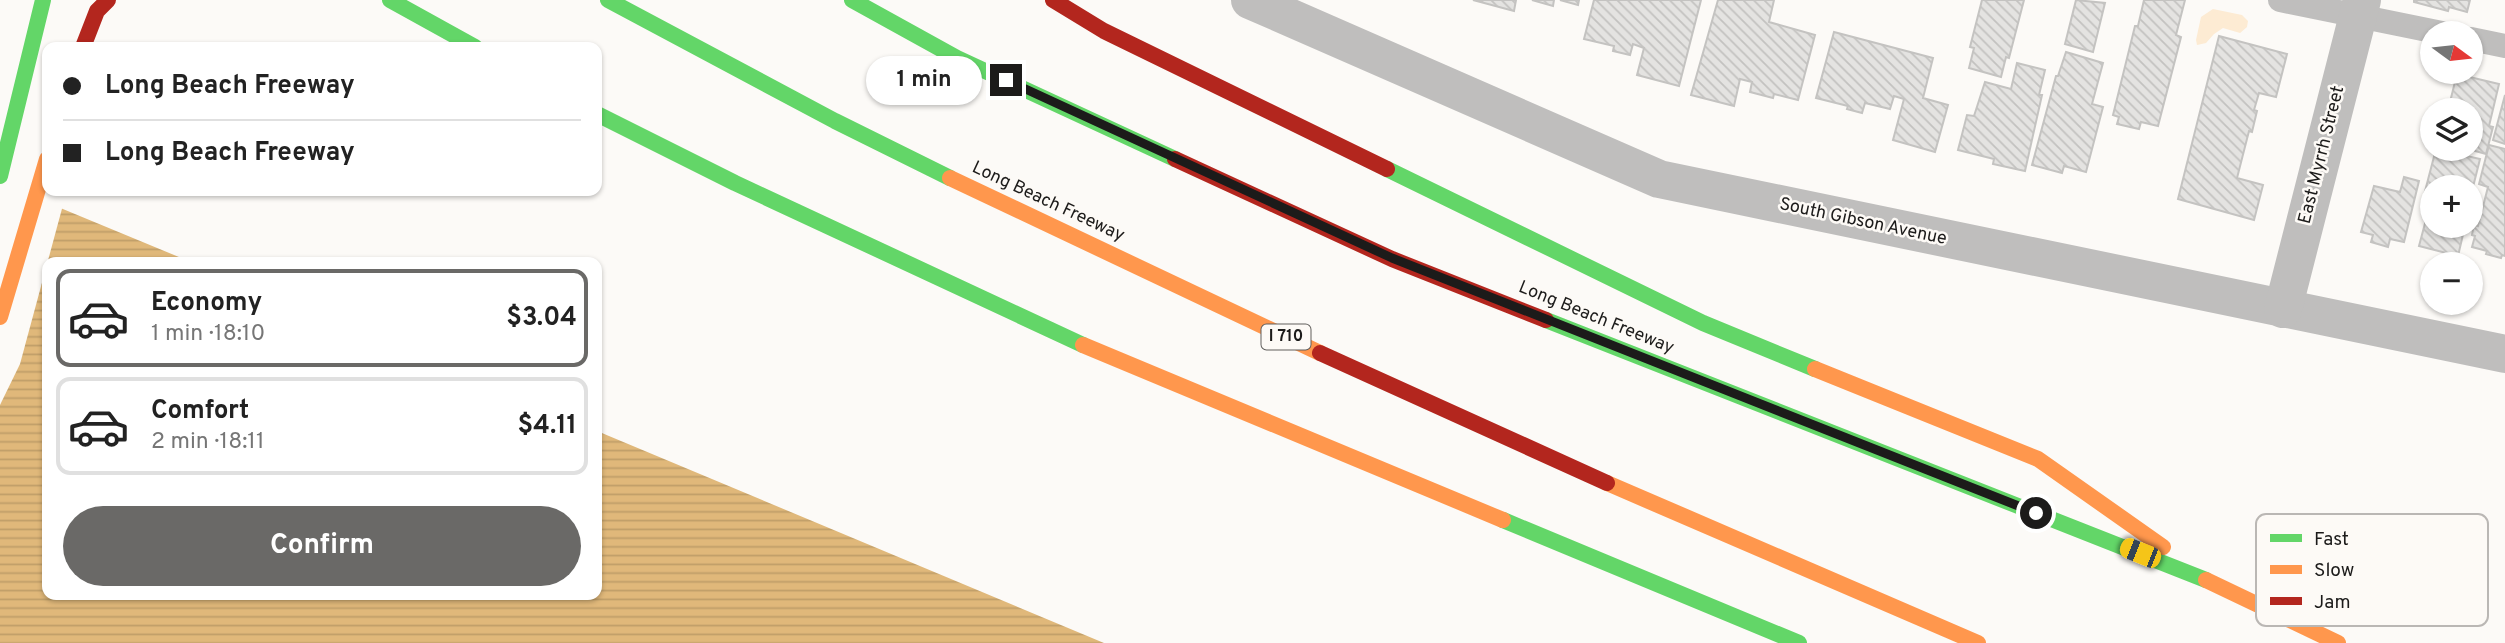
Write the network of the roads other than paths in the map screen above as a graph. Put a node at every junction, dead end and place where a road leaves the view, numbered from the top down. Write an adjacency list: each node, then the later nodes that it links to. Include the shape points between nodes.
1 (43, 0): 16 (main road)
2 (108, 0): 12 (main road, via 97,10)
3 (390, 0): 13 (main road)
4 (608, 0): 25 (main road, Long Beach Freeway / I 710, via 908,157 1349,368)
5 (852, 0): 21 (main road, Long Beach Freeway, via 957,58 1392,258)
6 (1053, 0): 21 (main road, via 1104,31 1703,323 2038,459)
7 (1250, 0): 18 (street, South Gibson Avenue, via 1659,180)
8 (2280, 0): 9 (lane)
9 (2360, 8): 10 (lane); 18 (street, East Myrrh Street)
10 (2420, 26)
11 (2483, 41): 14 (lane)
12 (85, 42)
13 (466, 42)
14 (2505, 46)
15 (602, 116): 24 (main road, via 1092,349)
16 (0, 176)
17 (42, 176): 19 (main road)
18 (2283, 309): 20 (street, South Gibson Avenue)
19 (0, 317)
20 (2505, 354)
21 (2217, 584): 22 (main road, Long Beach Freeway)
22 (2256, 603)
23 (2303, 626): 26 (main road, Long Beach Freeway)
24 (1799, 643)
25 (1978, 643)
26 (2338, 643)

